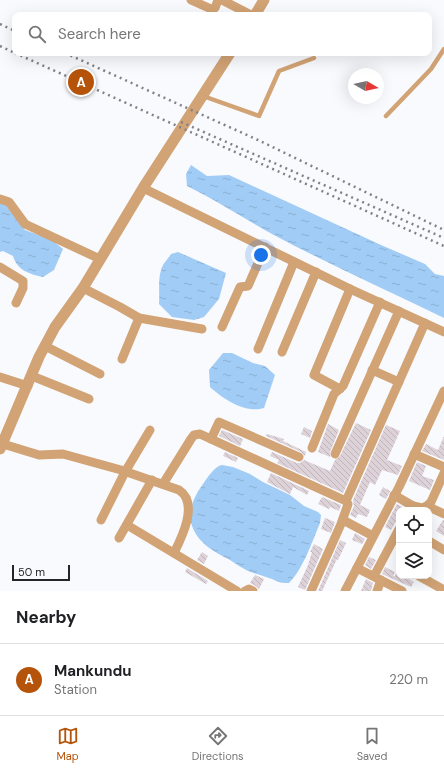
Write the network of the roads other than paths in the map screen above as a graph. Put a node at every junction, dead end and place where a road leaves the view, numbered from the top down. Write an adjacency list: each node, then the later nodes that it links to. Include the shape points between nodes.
1 (191, 0): 2 (street, via 211,9 215,8)
2 (218, 0)
3 (222, 0): 5 (street)
4 (264, 0): 6 (street)
5 (245, 12)
6 (257, 12)
7 (444, 49): 11 (lane, via 430,70)
8 (228, 56): 10 (street)
9 (314, 58): 10 (lane, via 280,71 259,116)
10 (202, 96): 12 (street)
11 (386, 116)
12 (143, 188): 14 (street); 15 (street)
13 (0, 199): 15 (street, via 9,202 25,224)
14 (265, 247): 16 (street); 26 (street, via 248,286 240,287)
15 (100, 259): 19 (street)
16 (294, 262): 18 (street); 30 (street)
17 (0, 267): 22 (street, via 23,281 23,288)
18 (316, 272): 20 (street); 31 (street)
19 (83, 288): 24 (street); 29 (street, via 55,327)
20 (350, 289): 21 (street); 38 (street, via 314,375)
21 (380, 302): 23 (street); 38 (street)
22 (16, 303)
23 (399, 311): 25 (street); 33 (street)
24 (139, 318): 27 (street); 32 (street)
25 (425, 323): 28 (street); 37 (street)
26 (222, 327)
27 (202, 329)
28 (444, 332)
29 (45, 346): 34 (street); 36 (street)
30 (258, 349)
31 (282, 352)
32 (122, 359)
33 (372, 370): 37 (street); 45 (street)
34 (100, 374)
35 (0, 377): 36 (street)
36 (30, 381): 40 (street); 43 (street)
37 (399, 382): 55 (street)
38 (340, 389): 44 (street, via 334,394)
39 (444, 391): 46 (street)
40 (89, 398)
41 (150, 430): 49 (street)
42 (211, 438): 47 (street, via 219,422); 53 (street, via 200,434 194,435); 55 (street)
43 (1, 447): 49 (street, via 39,455 63,454)
44 (312, 448)
45 (335, 454)
46 (414, 454): 48 (street); 54 (street)
47 (299, 457)
48 (444, 466)
49 (125, 472): 51 (street); 60 (street)
50 (444, 473): 52 (street)
51 (152, 480): 53 (street); 62 (street)
52 (442, 483): 56 (street)
53 (162, 484): 68 (street, via 184,493 186,499 187,524)
54 (394, 495): 57 (street); 63 (street)
55 (346, 501): 61 (street, via 348,504)
56 (428, 506): 58 (street); 59 (street)
57 (410, 507)
58 (425, 507)
59 (444, 514)
60 (101, 520)
61 (343, 520): 63 (street); 76 (street)
62 (127, 525): 65 (street); 68 (street)
63 (372, 536): 69 (street)
64 (396, 536): 70 (street)
65 (119, 538)
66 (432, 543): 67 (street)
67 (444, 550)
68 (174, 553): 73 (street)
69 (357, 568): 70 (street); 77 (street)
70 (377, 578): 78 (street); 79 (street)
71 (424, 579): 72 (street)
72 (444, 590)
73 (237, 591)
74 (245, 591): 75 (street)
75 (253, 591)
76 (311, 591)
77 (345, 591)
78 (377, 591)
79 (402, 591)

